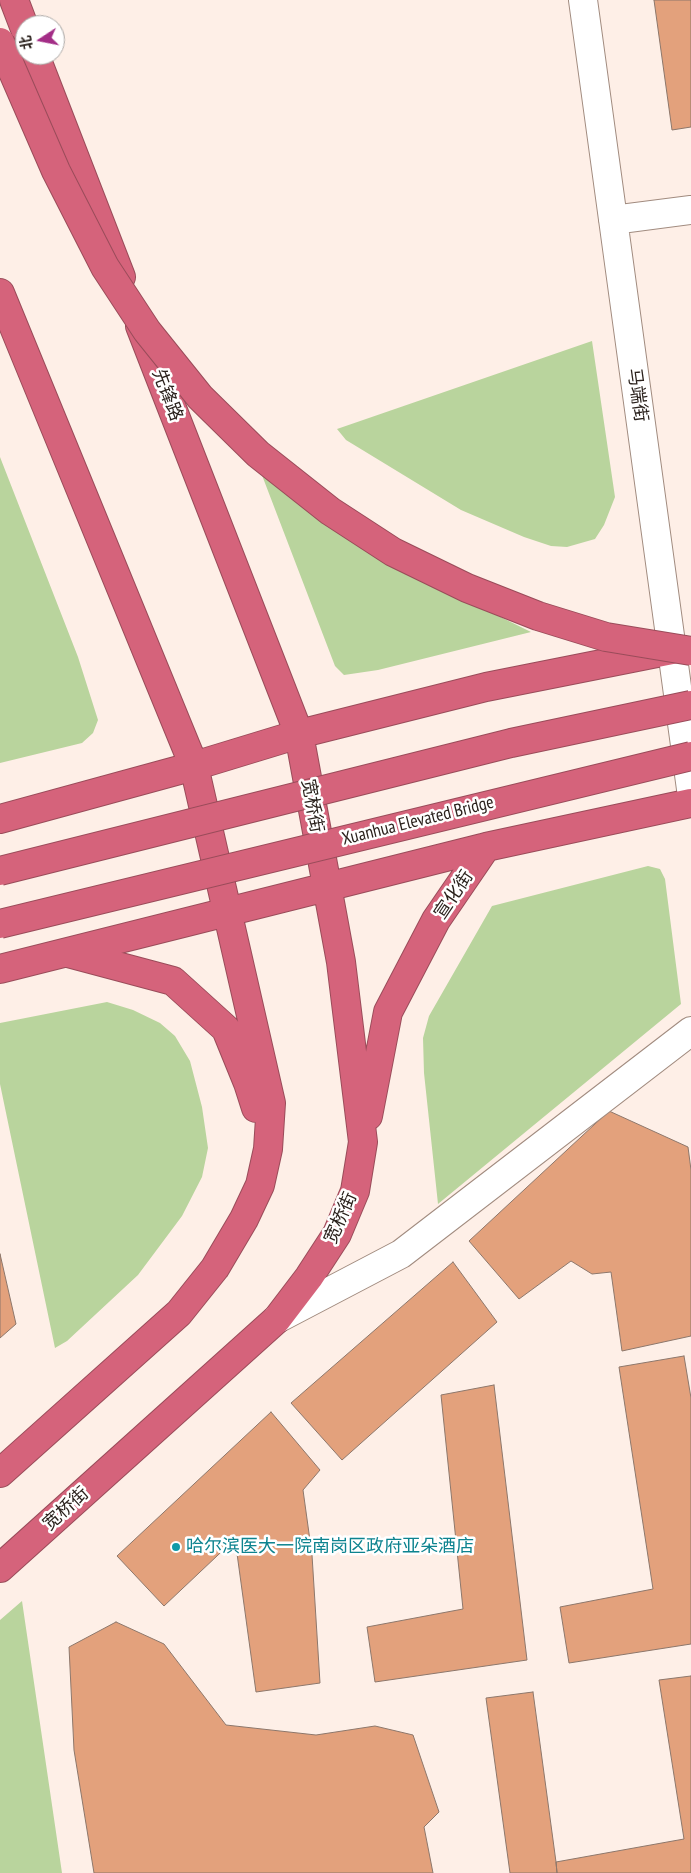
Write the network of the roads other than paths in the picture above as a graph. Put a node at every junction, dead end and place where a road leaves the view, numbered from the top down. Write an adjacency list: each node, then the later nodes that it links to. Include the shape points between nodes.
1 (14, 0): 3 (highway)
2 (583, 0): 7 (street, 马端街)
3 (20, 15)
4 (0, 42): 9 (highway, bridge, via 56,172 105,267 147,331 200,397 258,454 330,511 385,547 467,588 538,616 606,637)
5 (39, 65): 11 (highway, 先锋路)
6 (691, 210): 7 (street)
7 (613, 220): 9 (street, 马端街)
8 (0, 293): 13 (highway)
9 (684, 649): 11 (highway, via 486,687); 14 (street, 马端街)
10 (691, 705): 18 (highway, bridge, via 511,742)
11 (299, 734): 13 (highway); 19 (highway, 宽桥街)
12 (691, 756): 21 (highway, Xuanhua Elevated Bridge, bridge)
13 (194, 766): 16 (highway); 20 (highway)
14 (691, 789)
15 (691, 803): 17 (highway)
16 (0, 819)
17 (486, 847): 19 (highway); 25 (highway, 宣化街, via 436,920 388,1012)
18 (0, 872)
19 (327, 887): 20 (highway); 25 (highway, 宽桥街, via 341,962)
20 (228, 912): 22 (highway); 26 (highway, via 271,1103)
21 (0, 924)
22 (66, 952): 23 (highway); 26 (highway, via 173,981 226,1029 248,1084)
23 (0, 969)
24 (691, 1031): 27 (street, via 401,1254)
25 (363, 1142): 27 (highway, 宽桥街, via 355,1191 337,1234)
26 (268, 1149): 28 (highway, via 260,1185 244,1219 215,1268 179,1313)
27 (277, 1320): 29 (highway, 宽桥街)
28 (0, 1472)
29 (0, 1568)

